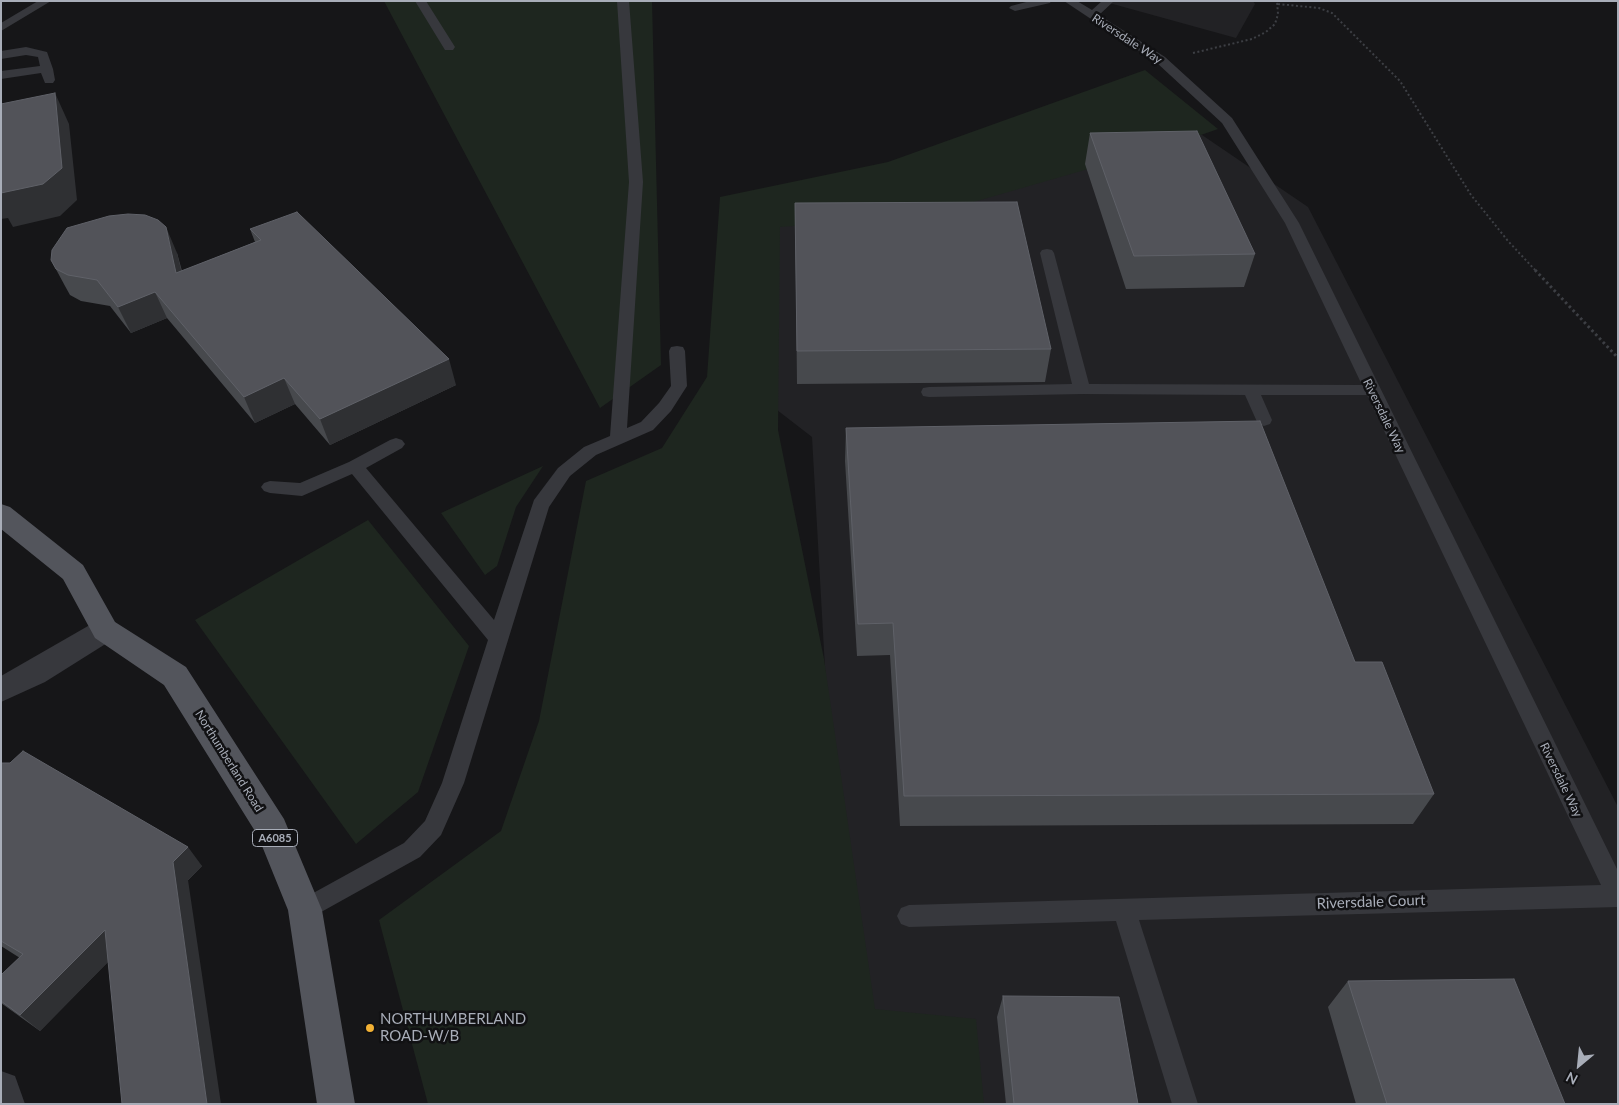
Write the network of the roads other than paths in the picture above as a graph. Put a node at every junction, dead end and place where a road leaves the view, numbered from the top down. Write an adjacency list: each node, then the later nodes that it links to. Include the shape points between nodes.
1 (46, 1): 9 (lane)
2 (420, 1): 10 (lane)
3 (624, 1): 20 (lane, via 636,182)
4 (1046, 1): 7 (lane)
5 (1068, 1): 8 (lane, Riversdale Way)
6 (1110, 1): 8 (lane)
7 (1015, 8)
8 (1092, 16): 17 (lane, Riversdale Way, via 1161,60 1227,121 1292,223)
9 (1, 28)
10 (449, 47)
11 (1, 55): 12 (lane, via 26,51 43,55 48,74)
12 (1, 75)
13 (1047, 253): 15 (lane)
14 (677, 350): 20 (lane, via 679,386 647,426)
15 (1082, 389): 16 (lane); 18 (lane)
16 (1252, 390): 17 (lane); 19 (lane)
17 (1372, 390): 28 (lane, Riversdale Way)
18 (929, 392)
19 (1264, 420)
20 (618, 439): 26 (lane, via 590,451 564,472 540,505)
21 (396, 444): 22 (lane)
22 (355, 466): 23 (lane, via 302,490); 26 (lane)
23 (270, 487)
24 (1, 514): 25 (main road, A6085, via 73,572)
25 (105, 630): 27 (street); 29 (main road, Northumberland Road / A6085, via 175,676 272,829)
26 (498, 638): 29 (lane, via 453,783 433,828 412,850)
27 (1, 690)
28 (1617, 896): 30 (lane, Riversdale Court)
29 (306, 910): 34 (main road, Northumberland Road / A6085)
30 (1124, 910): 31 (lane, Riversdale Court); 35 (lane)
31 (909, 916)
32 (1, 1090): 33 (street)
33 (6, 1104)
34 (336, 1104)
35 (1185, 1104)

